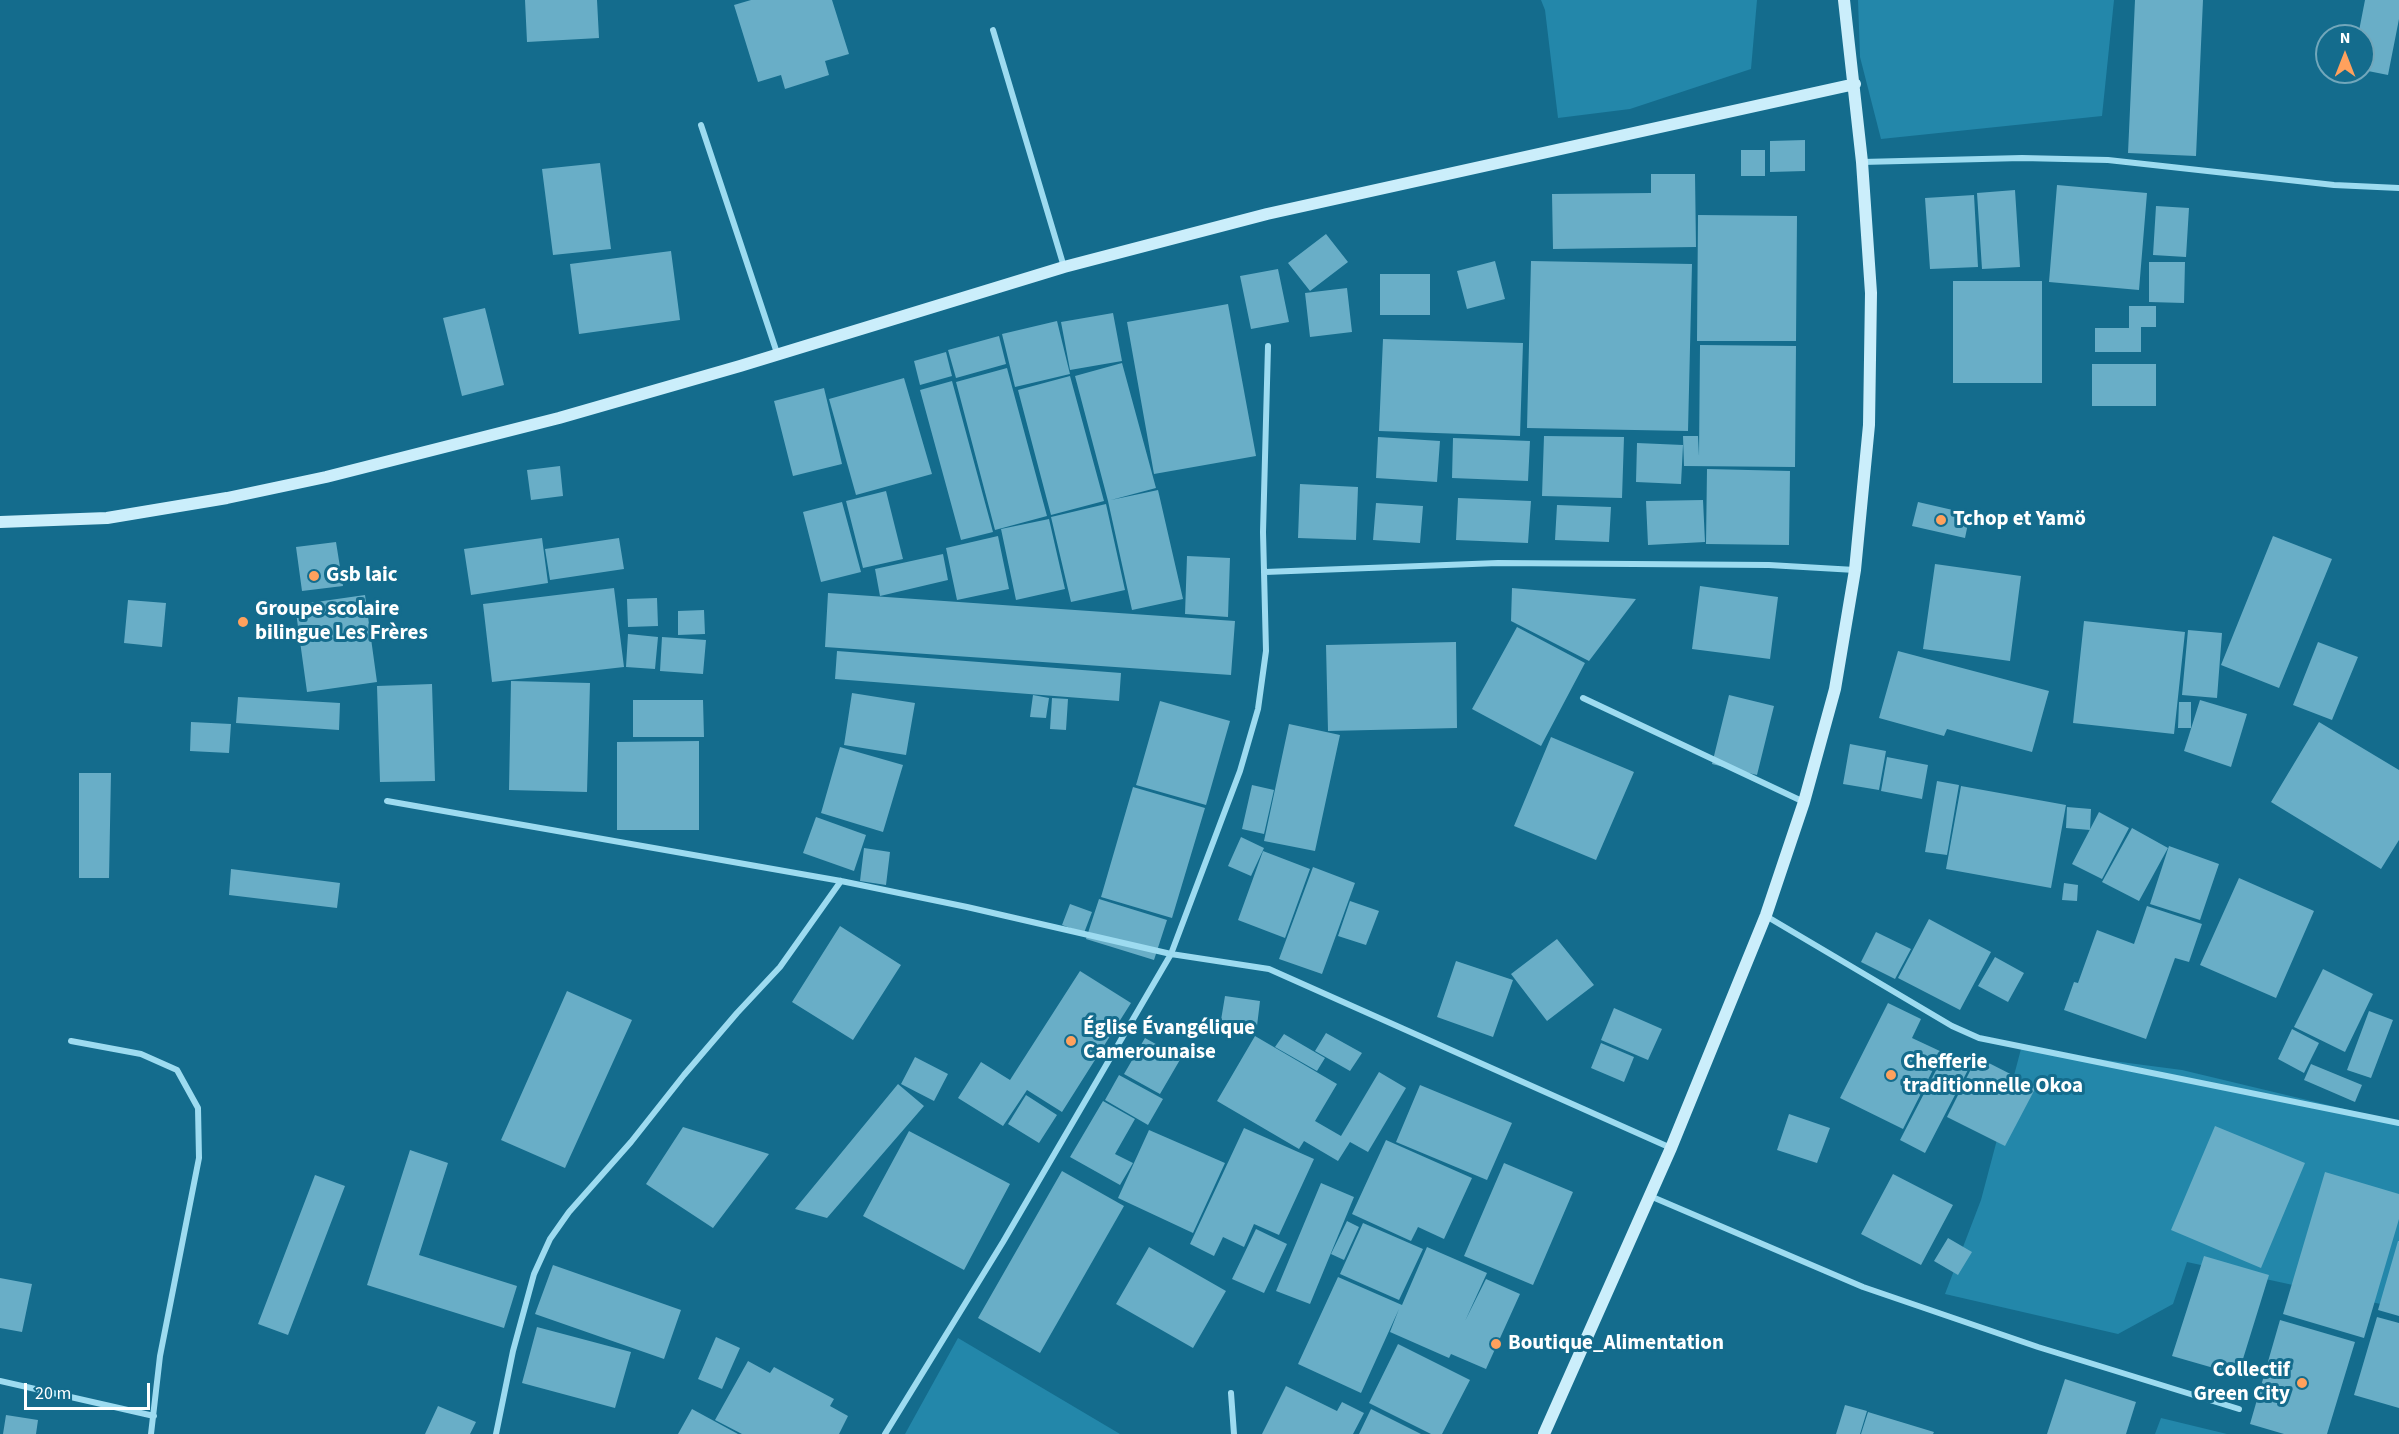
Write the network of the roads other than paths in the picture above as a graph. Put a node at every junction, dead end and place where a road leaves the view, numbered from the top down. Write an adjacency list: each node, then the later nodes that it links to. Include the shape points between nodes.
1 (1844, 0): 3 (street)
2 (993, 30): 7 (street)
3 (1855, 84): 5 (street); 7 (street, via 1267,214)
4 (701, 125): 9 (street)
5 (1862, 162): 6 (street, via 2108,160 2325,184); 11 (street, via 1871,293 1870,414)
6 (2399, 188)
7 (1064, 267): 9 (street)
8 (1268, 345): 12 (street)
9 (777, 353): 10 (street, via 559,418 326,477 107,518)
10 (0, 522)
11 (1855, 570): 12 (street, via 1769,565 1498,563); 15 (street, via 1835,689)
12 (1265, 572): 18 (street, via 1266,651 1258,709 1240,771)
13 (1583, 698): 15 (street)
14 (387, 801): 16 (street)
15 (1804, 802): 17 (street)
16 (841, 881): 18 (street); 28 (street, via 780,967 737,1012 550,1239 531,1286 513,1351)
17 (1766, 915): 20 (street, via 1952,1026 1979,1038); 21 (street)
18 (1171, 954): 21 (street, via 1269,969); 29 (street, via 1003,1242)
19 (71, 1041): 26 (street, via 141,1054 177,1070 198,1108 199,1158 160,1356)
20 (2399, 1122)
21 (1671, 1148): 22 (street)
22 (1650, 1196): 25 (street, via 1863,1287 2038,1347); 31 (street)
23 (0, 1381): 26 (street)
24 (1231, 1392): 30 (street)
25 (2239, 1409)
26 (154, 1416): 27 (street)
27 (151, 1434)
28 (496, 1434)
29 (885, 1434)
30 (1234, 1434)
31 (1545, 1434)

